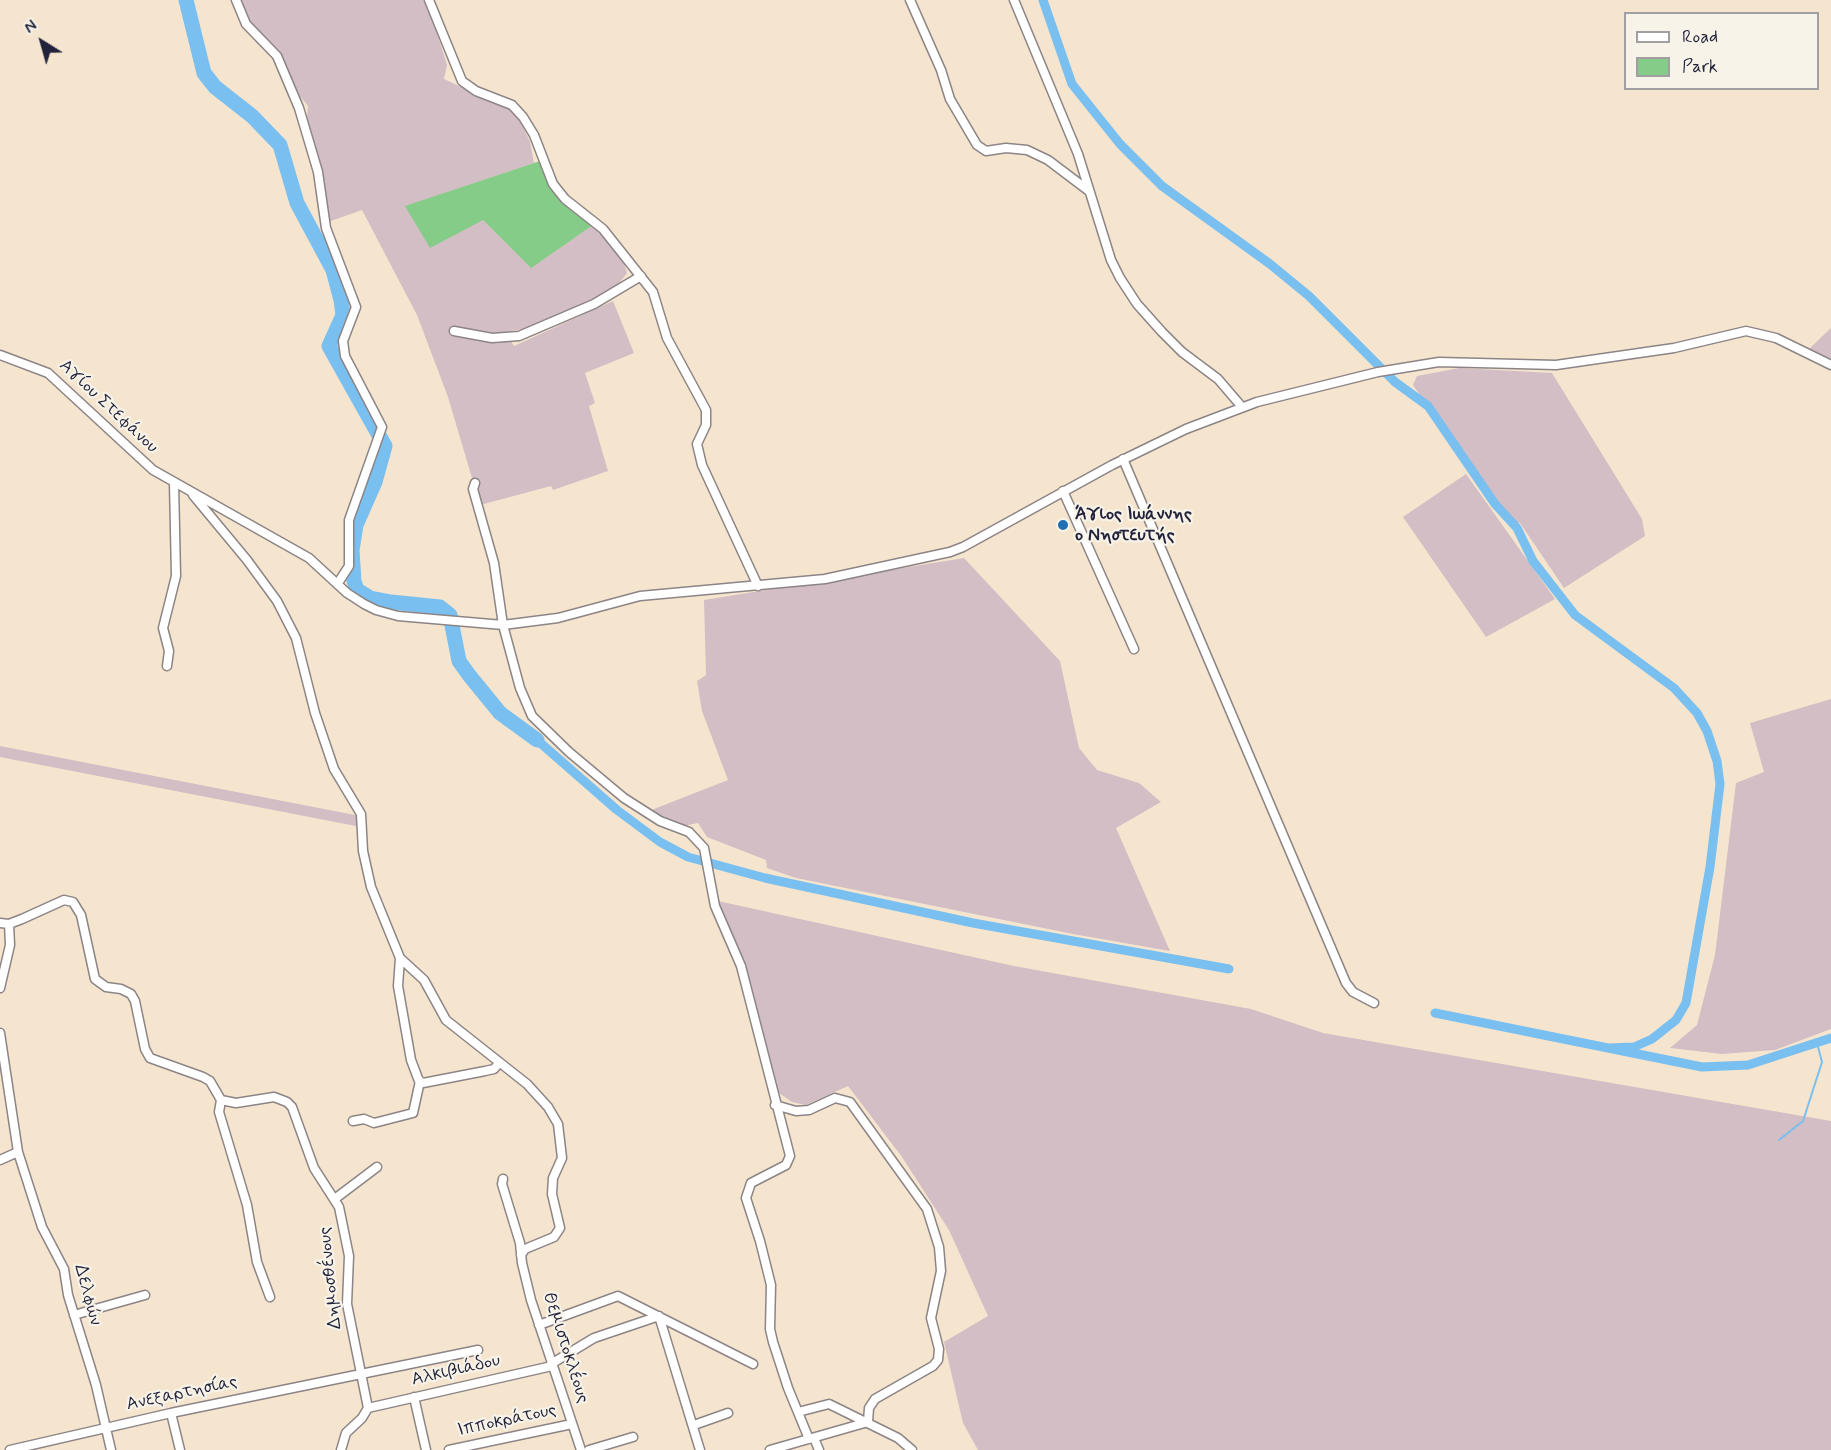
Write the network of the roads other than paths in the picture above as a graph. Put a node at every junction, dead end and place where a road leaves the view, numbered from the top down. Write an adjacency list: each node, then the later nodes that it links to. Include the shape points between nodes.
1 (236, 0): 16 (street, via 246,24 278,56 299,108 318,172 326,228 356,307 343,341 345,356 382,427 349,520 349,566)
2 (429, 0): 6 (street, via 462,81 512,105 523,117 565,200 603,229)
3 (910, 0): 5 (street, via 950,99 977,144 986,151 1027,150 1048,160)
4 (1014, 0): 5 (street, via 1075,146)
5 (1089, 191): 10 (street, via 1111,260 1128,292 1173,342 1218,379)
6 (641, 276): 7 (street, via 594,304 519,336 492,338); 17 (street, via 657,300 670,345 706,410 706,425 697,450)
7 (454, 332)
8 (0, 355): 12 (street, Αγίου Στεφάνου, via 48,373 139,459)
9 (1831, 365): 10 (street, Αγίου Στεφάνου, via 1776,338 1746,331 1674,348 1556,365 1449,362 1390,370)
10 (1242, 407): 11 (street, Αγίου Στεφάνου)
11 (1123, 459): 14 (street, Αγίου Στεφάνου); 24 (street, via 1346,983 1353,992)
12 (174, 483): 15 (street, Αγίου Στεφάνου); 20 (street, via 176,576 163,628 169,651)
13 (475, 483): 18 (street, via 473,489 494,563)
14 (1063, 491): 17 (street, Αγίου Στεφάνου, via 950,552 825,579); 19 (street)
15 (191, 492): 16 (street, Αγίου Στεφάνου, via 300,552); 22 (street, via 248,560 296,638 334,769 361,814 363,851 371,887)
16 (338, 583): 18 (street, Αγίου Στεφάνου, via 355,599 376,610 442,621)
17 (758, 586): 18 (street, Αγίου Στεφάνου, via 640,596 558,618)
18 (504, 625): 29 (street, via 526,705 538,723 624,798 660,821 689,832 704,848 718,918 737,955)
19 (1134, 649)
20 (167, 666)
21 (4, 923): 23 (street, via 10,945); 28 (street, via 64,900 73,903 81,915 96,979 106,987 131,994 150,1058 210,1081)
22 (400, 958): 26 (street, via 424,980 446,1020); 27 (street, via 398,986 411,1060)
23 (0, 988)
24 (1374, 1003)
25 (0, 1033): 31 (street, Δελφών)
26 (499, 1063): 27 (street, via 494,1069); 36 (street, via 527,1084 548,1107 558,1124 562,1148 552,1185 560,1228 554,1237 525,1249)
27 (420, 1081): 30 (street, via 413,1113 374,1123 364,1119)
28 (221, 1100): 35 (street, Δημοσθένους, via 236,1103 274,1097 287,1102 314,1168); 38 (street, via 219,1112 247,1205 257,1262)
29 (775, 1105): 48 (street, via 790,1159 786,1165 752,1182 746,1195 771,1285 773,1342); 51 (street, via 802,1111 835,1098 847,1100 898,1166 933,1223 941,1263 931,1318 938,1360 930,1369 875,1399 869,1408)
30 (353, 1121)
31 (18, 1152): 32 (street); 39 (street, Δελφών, via 42,1227 60,1258)
32 (0, 1160)
33 (377, 1167): 35 (street)
34 (503, 1179): 36 (street, Θεμιστοκλέους)
35 (336, 1198): 45 (street, Δημοσθένους, via 349,1256 347,1304)
36 (521, 1255): 41 (street, Θεμιστοκλέους)
37 (145, 1295): 39 (street)
38 (270, 1297)
39 (74, 1315): 54 (street, Δελφών)
40 (659, 1316): 41 (street, via 616,1296); 43 (street); 44 (street, Αλκιβιάδου, via 594,1338); 53 (street)
41 (539, 1325): 44 (street, Θεμιστοκλέους)
42 (478, 1350): 45 (street, Ανεξαρτησίας)
43 (753, 1364)
44 (552, 1365): 46 (street, Αλκιβιάδου); 52 (street, Θεμιστοκλέους)
45 (362, 1374): 47 (street, Δημοσθένους); 49 (street, Ανεξαρτησίας)
46 (414, 1397): 47 (street, Αλκιβιάδου); 61 (street)
47 (368, 1408): 60 (street, via 346,1433)
48 (798, 1412): 51 (street, via 830,1404); 56 (street)
49 (171, 1413): 54 (street, Ανεξαρτησίας); 59 (street)
50 (728, 1413): 53 (street)
51 (868, 1422): 56 (street); 68 (street, via 906,1442)
52 (572, 1424): 62 (street, Ιπποκράτους); 63 (street, Θεμιστοκλέους)
53 (694, 1425): 65 (street)
54 (106, 1427): 57 (street, Ανεξαρτησίας); 58 (street, Δελφών)
55 (633, 1437): 64 (street)
56 (812, 1439): 66 (street); 67 (street)
57 (10, 1450)
58 (111, 1450)
59 (180, 1450)
60 (341, 1450)
61 (426, 1450)
62 (449, 1450)
63 (581, 1450)
64 (589, 1450)
65 (700, 1450)
66 (770, 1450)
67 (819, 1450)
68 (912, 1450)

